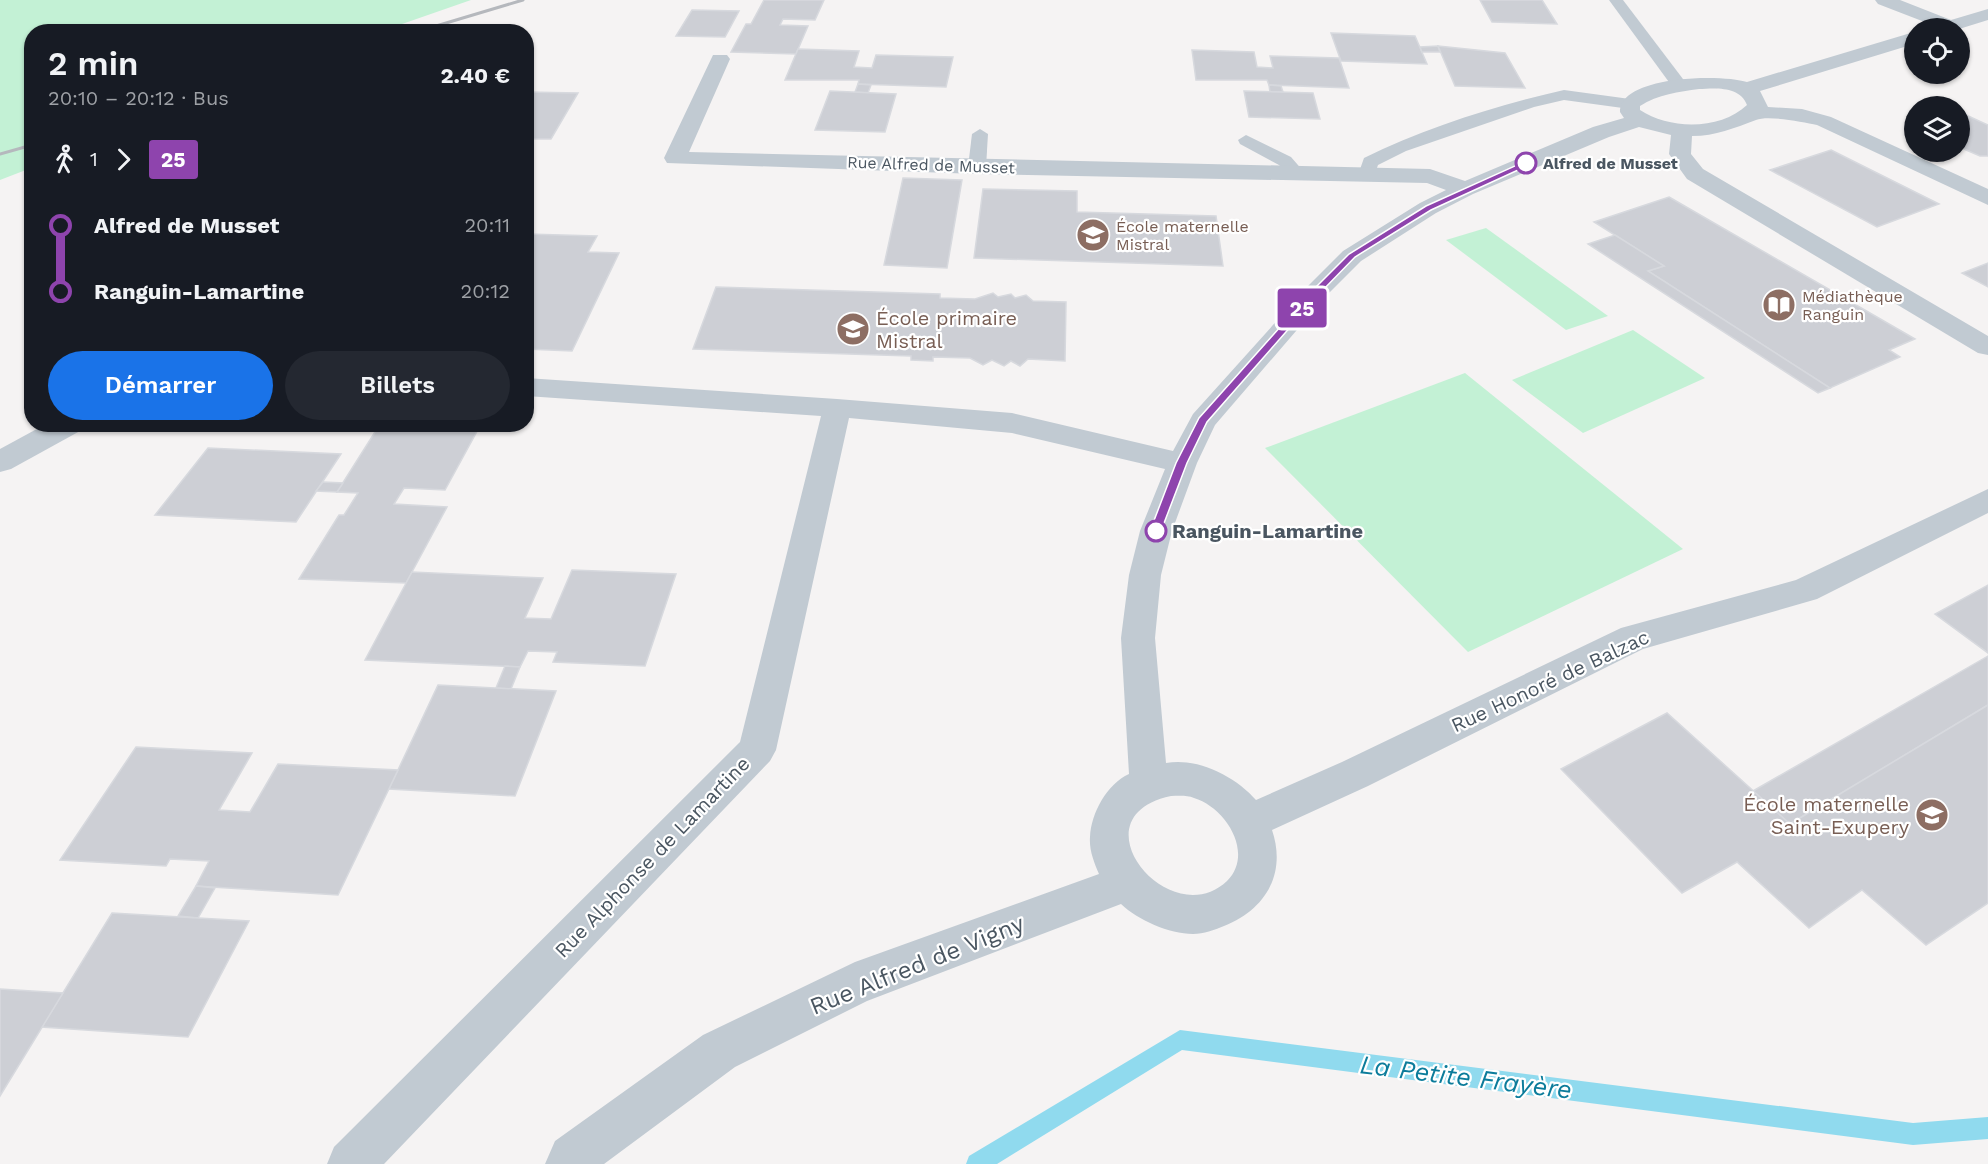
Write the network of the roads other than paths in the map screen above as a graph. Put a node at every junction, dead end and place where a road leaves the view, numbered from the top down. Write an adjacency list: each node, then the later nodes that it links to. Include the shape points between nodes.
1 (1616, 0): 8 (lane)
2 (1884, 0): 4 (street)
3 (1988, 14): 5 (street)
4 (1926, 18)
5 (1970, 20)
6 (1904, 41): 9 (street)
7 (720, 59): 15 (street, Rue Alfred de Musset, via 675,158)
8 (1680, 86): 9 (street, via 1716,83); 10 (street, via 1642,97)
9 (1747, 89): 11 (street, via 1756,98 1758,106)
10 (1634, 112): 12 (street, via 1660,127); 17 (lane, via 1576,95 1529,103 1400,147 1370,162); 18 (street, via 1601,132)
11 (1754, 112): 12 (street, via 1723,125); 19 (street, via 1802,115 1824,121)
12 (1682, 130): 20 (street, via 1680,154 1695,174)
13 (980, 134): 15 (lane)
14 (1246, 140): 16 (lane, via 1285,161)
15 (977, 167): 16 (street, Rue Alfred de Musset)
16 (1295, 172): 17 (street, Rue Alfred de Musset)
17 (1367, 175): 18 (street, Rue Alfred de Musset, via 1430,176)
18 (1464, 189): 25 (street, via 1352,256 1203,421)
19 (1988, 198)
20 (1988, 347)
21 (534, 388): 22 (street)
22 (837, 408): 25 (street, via 1011,423); 30 (street, Rue Alphonse de Lamartine, via 757,750)
23 (55, 432): 24 (street)
24 (0, 462)
25 (1182, 463): 27 (street, via 1144,575 1138,638)
26 (1988, 500): 28 (street, Rue Honoré de Balzac, via 1805,590 1633,638)
27 (1149, 783): 28 (street, via 1171,779 1201,784 1235,804); 29 (street, via 1131,793 1111,825 1114,864)
28 (1249, 822): 29 (street, via 1256,842 1257,864 1250,883 1236,900 1215,911 1191,914 1167,910 1144,900)
29 (1126, 883): 31 (street, Rue Alfred de Vigny, via 855,984 719,1051)
30 (351, 1164)
31 (569, 1164)

